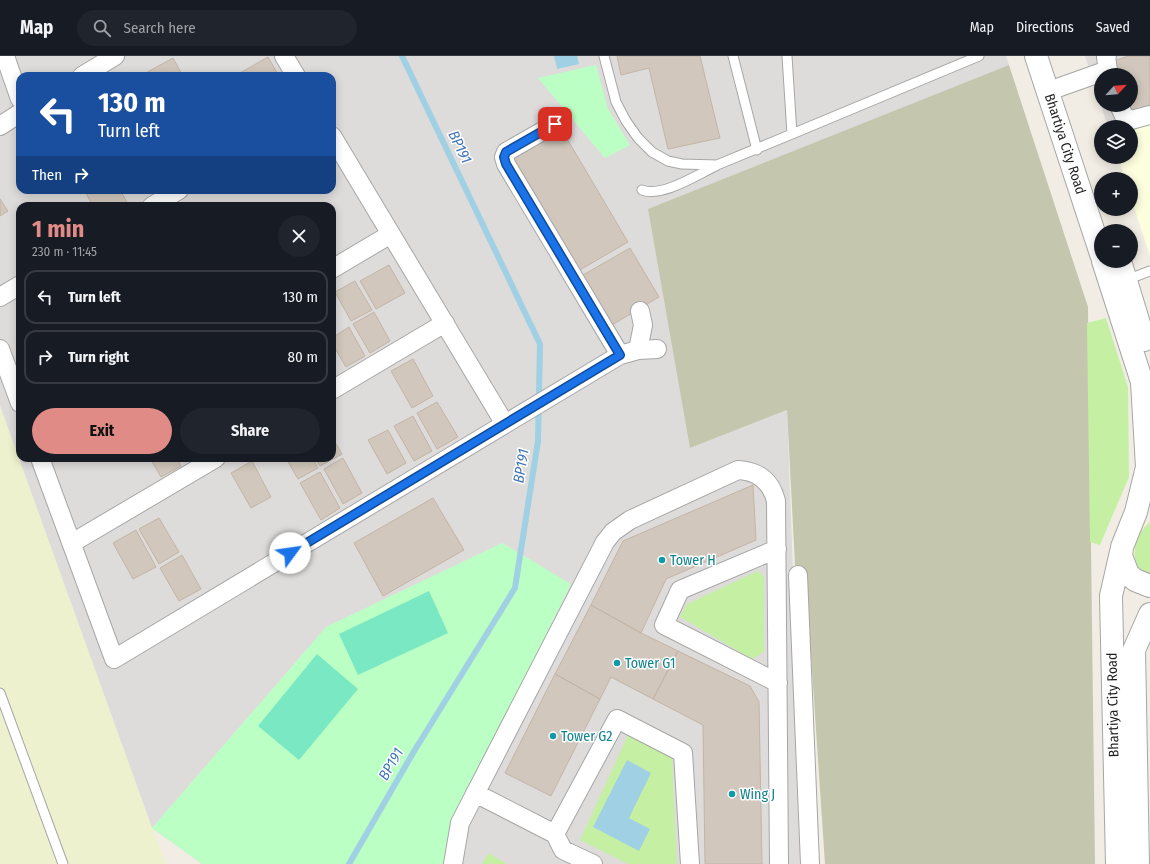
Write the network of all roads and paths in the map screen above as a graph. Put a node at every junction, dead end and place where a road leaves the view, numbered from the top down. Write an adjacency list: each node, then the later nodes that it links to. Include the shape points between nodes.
1 (5, 56): 14 (street)
2 (115, 56): 11 (street)
3 (284, 56): 12 (street)
4 (604, 56): 23 (lane, via 616,102 638,138 652,152 668,161 682,164)
5 (733, 56): 22 (lane)
6 (787, 56): 20 (lane)
7 (979, 56): 20 (lane)
8 (1036, 56): 28 (street, Bhartiya City Road)
9 (1050, 56): 13 (street, Bhartiya City Road)
10 (1108, 67): 13 (street)
11 (89, 72)
12 (294, 72)
13 (1060, 87): 24 (street, Bhartiya City Road)
14 (16, 88)
15 (1122, 112): 16 (street, via 1131,120)
16 (1150, 115)
17 (16, 116): 19 (street)
18 (555, 124): 41 (street, via 506,152 504,157)
19 (0, 126)
20 (792, 134): 22 (lane)
21 (336, 143): 29 (street)
22 (757, 150): 23 (lane)
23 (718, 165): 25 (lane, via 671,187 653,192)
24 (1094, 187)
25 (642, 190)
26 (172, 194): 27 (street)
27 (159, 202)
28 (1094, 233)
29 (391, 234): 30 (street); 37 (street)
30 (336, 267)
31 (1105, 268): 48 (street, Bhartiya City Road, via 1142,382 1148,468)
32 (1123, 270): 33 (lane); 42 (street)
33 (1150, 271)
34 (16, 287): 35 (street)
35 (0, 297)
36 (640, 311): 39 (street, via 643,325)
37 (445, 323): 43 (street); 45 (street)
38 (0, 349): 44 (street)
39 (638, 350): 40 (street); 41 (street)
40 (657, 350)
41 (620, 355): 45 (street)
42 (1150, 359)
43 (336, 388)
44 (16, 392)
45 (505, 424): 49 (street, via 114,659)
46 (42, 462): 49 (street)
47 (209, 462): 49 (street)
48 (1143, 508): 50 (street, Bhartiya City Road)
49 (72, 543)
50 (1122, 547): 53 (street, via 1121,556 1128,574); 65 (street, Bhartiya City Road, via 1111,596)
51 (777, 549): 55 (street); 55 (street, via 680,590 664,625); 57 (street, via 774,492 763,477 747,470 738,470 630,520 617,529 598,553)
52 (798, 575): 64 (street)
53 (1150, 586)
54 (1150, 614): 66 (street, Bhartiya City Road, via 1134,650)
55 (778, 683): 63 (street)
56 (0, 693): 59 (lane)
57 (475, 793): 58 (street); 60 (street, via 460,823)
58 (555, 834): 61 (street, via 563,850); 62 (street, via 617,719 683,753)
59 (63, 864)
60 (453, 864)
61 (593, 864)
62 (690, 864)
63 (779, 864)
64 (810, 864)
65 (1117, 864)
66 (1138, 864)

